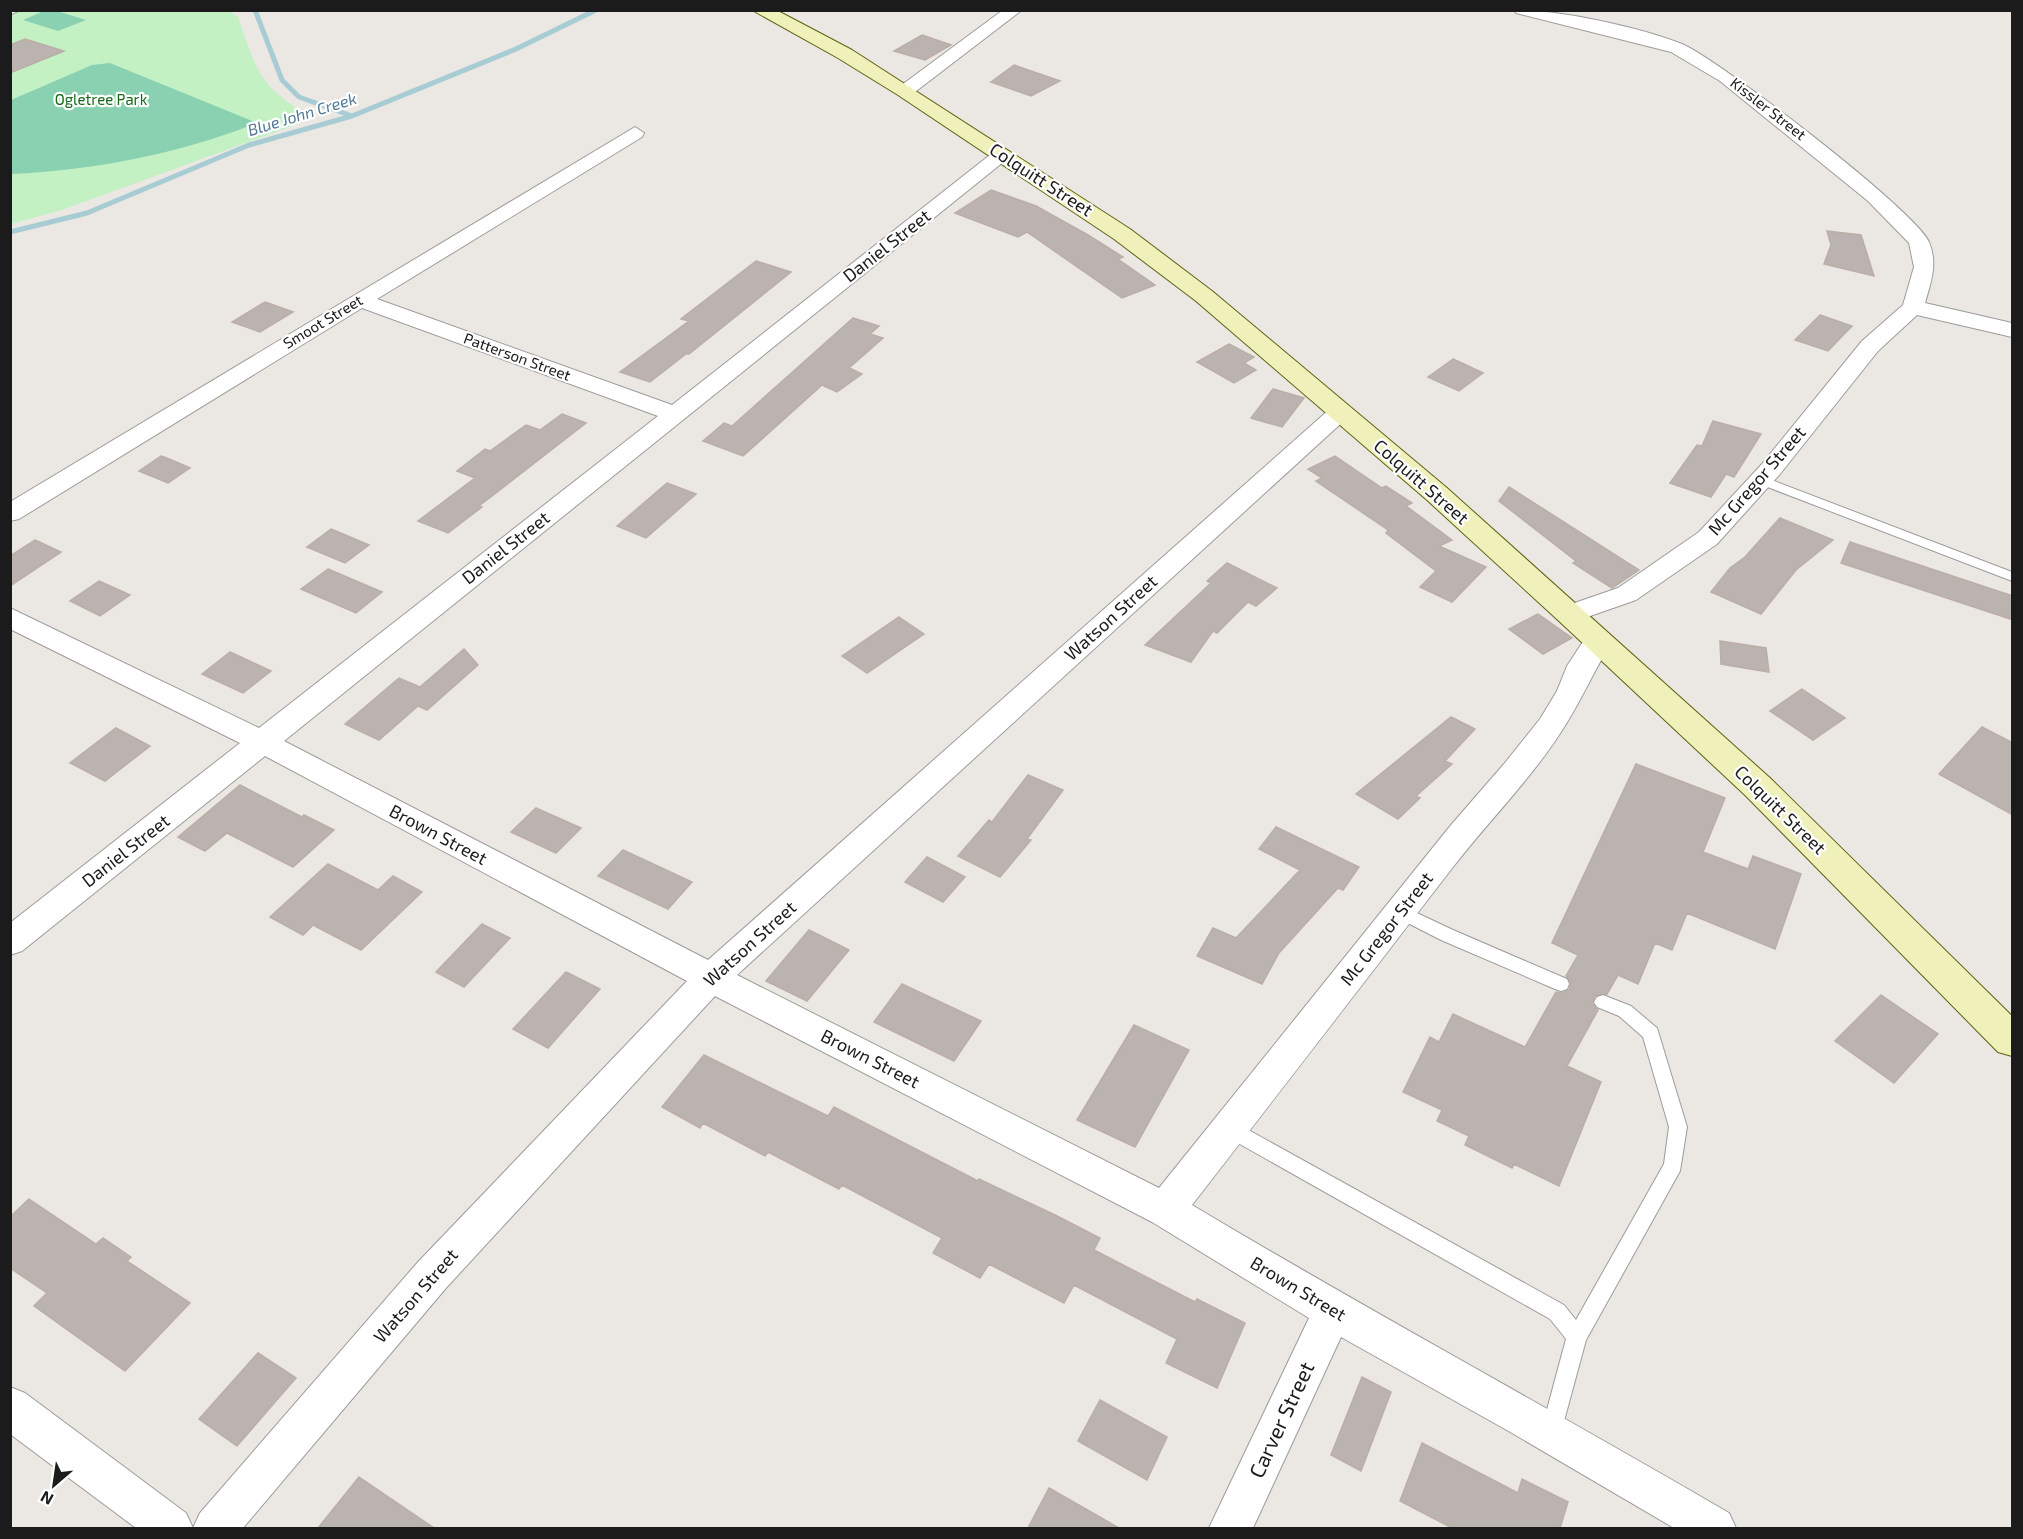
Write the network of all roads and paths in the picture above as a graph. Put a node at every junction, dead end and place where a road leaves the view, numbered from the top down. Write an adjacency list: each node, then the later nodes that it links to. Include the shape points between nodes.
1 (16, 10): 5 (lane)
2 (761, 10): 6 (street, Colquitt Street)
3 (1014, 10): 6 (street)
4 (1522, 10): 10 (street, Kissler Street, via 1677,48 1763,105 1875,197 1919,241 1925,267)
5 (10, 13)
6 (905, 91): 8 (street, Colquitt Street)
7 (635, 133): 9 (street, Smoot Street)
8 (1002, 155): 12 (street, Colquitt Street, via 1122,234 1194,289); 13 (street, Daniel Street)
9 (360, 300): 13 (street, Patterson Street); 15 (street, Smoot Street)
10 (1913, 307): 11 (street); 14 (street, Mc Gregor Street, via 1870,346)
11 (2013, 330)
12 (1339, 413): 17 (street, Colquitt Street, via 1437,494); 23 (street, Watson Street)
13 (675, 414): 20 (street, Daniel Street)
14 (1761, 480): 16 (lane); 17 (street, Mc Gregor Street, via 1708,538 1665,569 1627,594)
15 (10, 513)
16 (2013, 577)
17 (1570, 614): 19 (street, Colquitt Street)
18 (10, 617): 20 (street, Brown Street)
19 (1598, 641): 21 (street, Mc Gregor Street, via 1550,726); 26 (street, Colquitt Street, via 1758,787)
20 (262, 742): 22 (street, Daniel Street); 23 (street, Brown Street)
21 (1402, 912): 24 (lane); 27 (street, Mc Gregor Street)
22 (10, 942)
23 (711, 978): 28 (street, Brown Street); 34 (street, Watson Street, via 432,1275)
24 (1561, 984)
25 (1603, 1002): 30 (lane, via 1625,1011 1651,1033 1678,1127 1673,1165)
26 (2013, 1040)
27 (1228, 1128): 28 (street, Mc Gregor Street); 30 (lane, via 1557,1312)
28 (1165, 1210): 29 (street, Brown Street)
29 (1334, 1311): 32 (street, Brown Street); 35 (street, Carver Street)
30 (1577, 1337): 32 (lane)
31 (10, 1408): 33 (street)
32 (1551, 1432): 36 (street, Brown Street)
33 (171, 1528)
34 (215, 1528)
35 (1231, 1528)
36 (1714, 1528)

